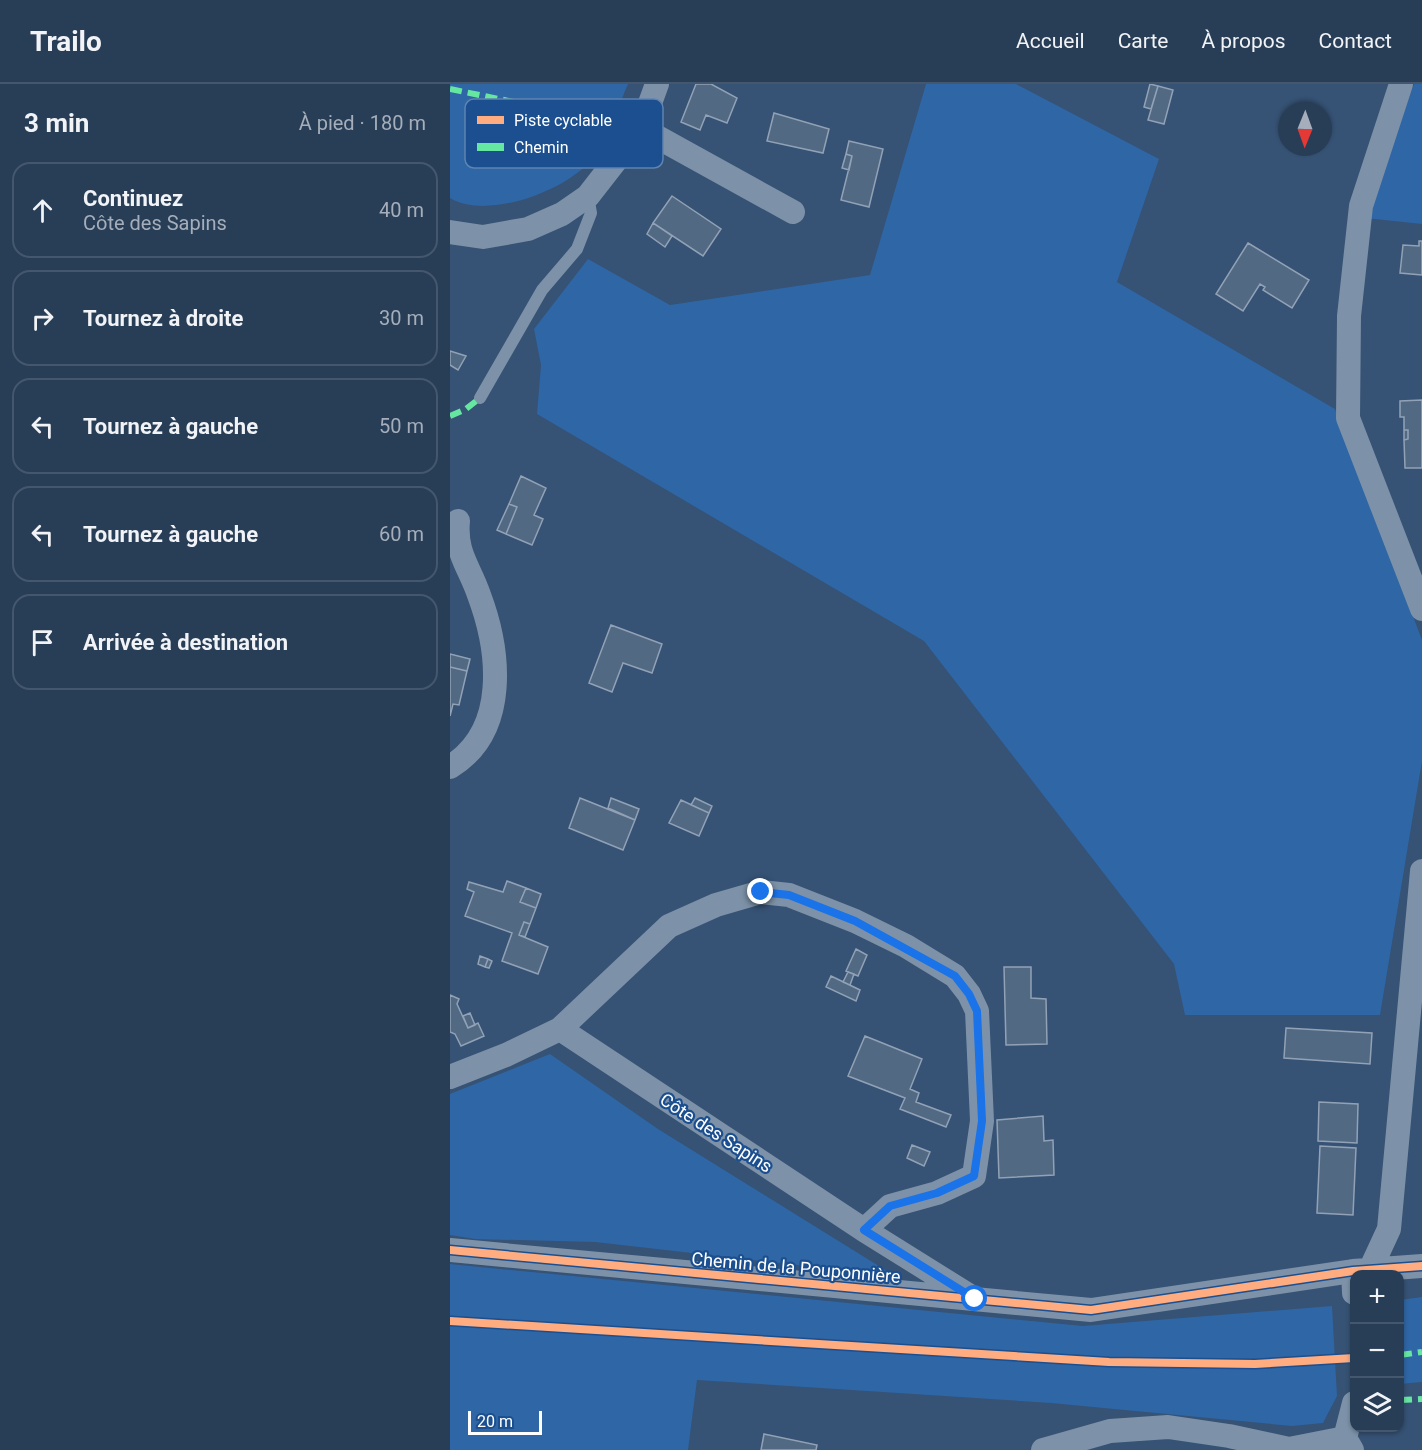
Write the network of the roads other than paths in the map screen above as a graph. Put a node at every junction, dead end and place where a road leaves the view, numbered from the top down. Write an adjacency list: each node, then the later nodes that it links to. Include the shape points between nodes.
1 (657, 84): 3 (street)
2 (1401, 84): 11 (street, via 1360,206 1350,316 1348,418)
3 (652, 99)
4 (663, 140): 7 (street)
5 (610, 168): 6 (street)
6 (588, 196): 8 (street, via 562,214 528,229 483,237); 9 (lane, via 591,213 577,249 542,290)
7 (793, 212)
8 (450, 232)
9 (480, 398)
10 (458, 521): 12 (street, via 459,552 486,614 496,681 491,714 478,742)
11 (1422, 609)
12 (450, 767)
13 (1422, 871): 19 (street, via 1389,1229)
14 (560, 1029): 15 (street, via 506,1056); 16 (street, Côte des Sapins); 16 (street, via 669,926 716,905 761,892 789,895 855,921 955,976 977,1011 982,1121 974,1176 937,1193 890,1206)
15 (450, 1077)
16 (864, 1230): 22 (street, Côte des Sapins)
17 (450, 1250): 22 (street, Chemin de la Pouponnière)
18 (1422, 1266): 20 (street, Chemin de la Pouponnière)
19 (1364, 1270)
20 (1401, 1270)
21 (1350, 1279): 22 (street, Chemin de la Pouponnière, via 1091,1310)
22 (975, 1299)
23 (1348, 1444): 24 (street, via 1289,1449 1168,1427 1110,1431)
24 (1043, 1450)

